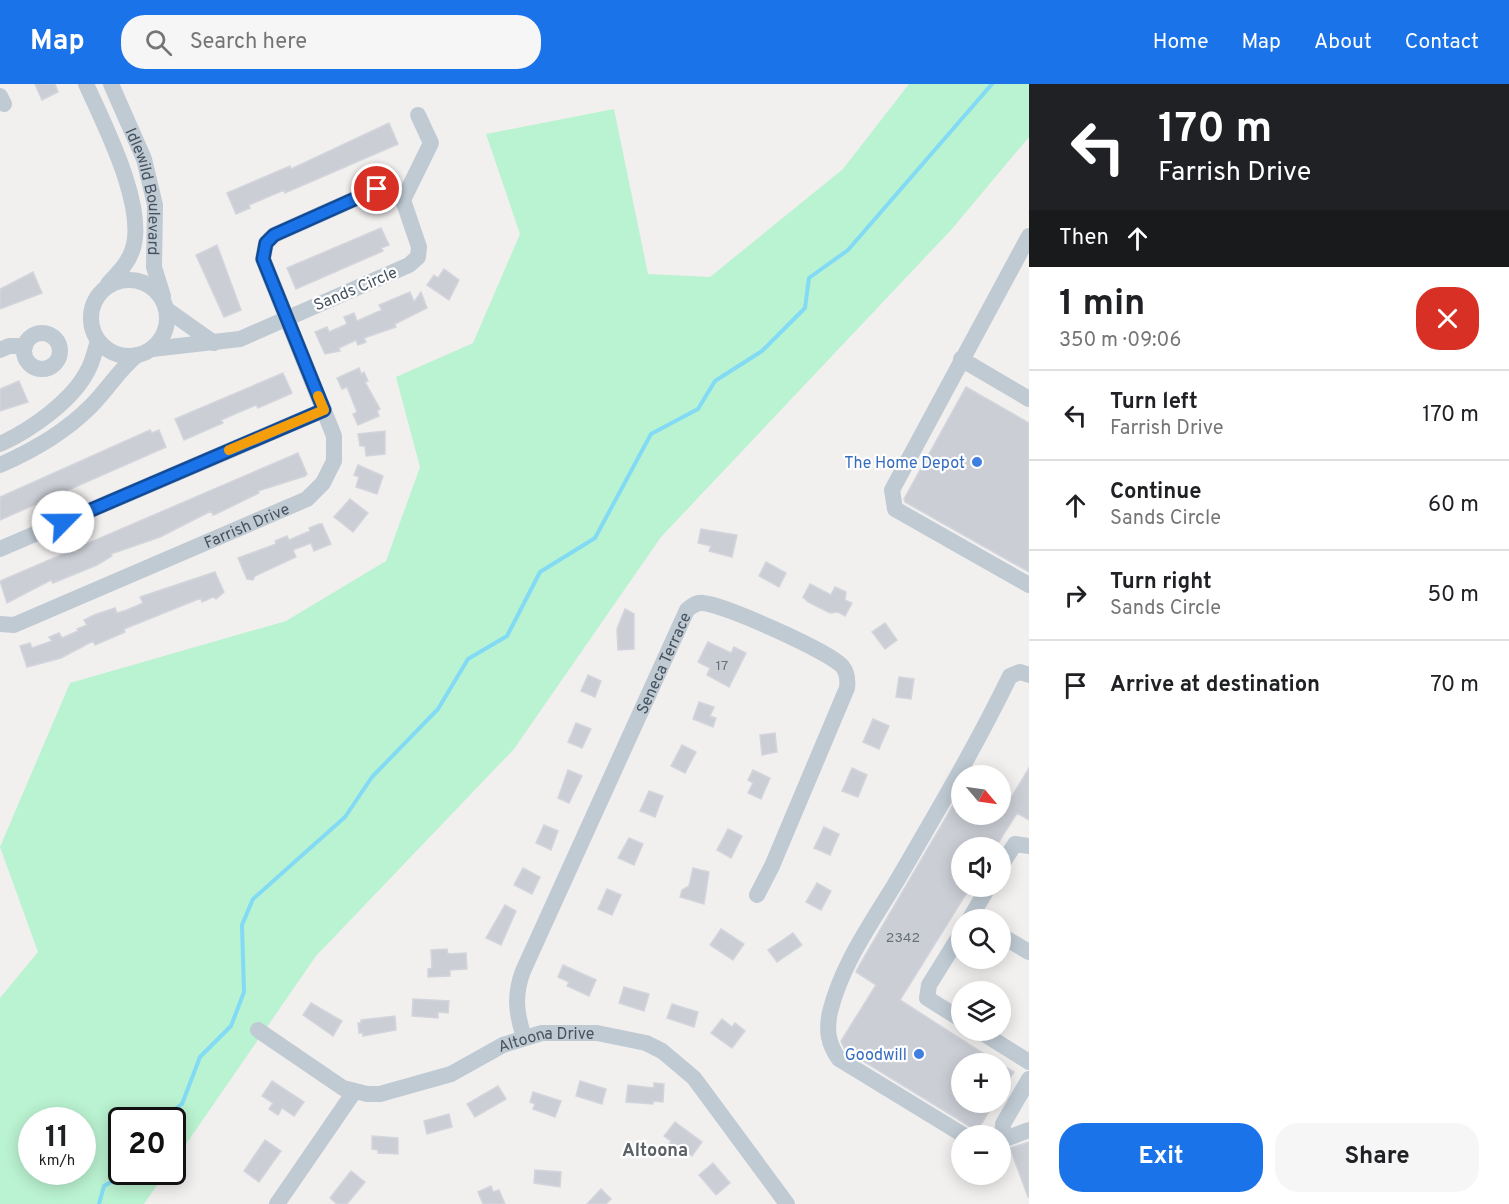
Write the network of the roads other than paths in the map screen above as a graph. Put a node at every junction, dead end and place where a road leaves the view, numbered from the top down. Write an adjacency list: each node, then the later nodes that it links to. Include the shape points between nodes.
1 (86, 84): 6 (street, Idlewild Boulevard, via 118,157 135,221 134,248 127,263)
2 (111, 84): 7 (street, Idlewild Boulevard, via 144,159 155,205 154,267)
3 (418, 115): 4 (street, via 431,143)
4 (403, 200): 8 (street, Sands Circle, via 419,248 409,265); 8 (street, via 377,189 274,235 266,243 263,259)
5 (1029, 236): 14 (street)
6 (104, 288): 7 (street, via 114,282 138,280 149,285); 9 (street, via 92,308 93,331)
7 (166, 306): 10 (street); 13 (street, via 166,328)
8 (287, 318): 10 (street, Sands Circle, via 240,339); 16 (street, Farrish Drive)
9 (98, 341): 13 (street, via 117,354); 17 (street, via 80,382 22,434)
10 (214, 343): 13 (street, Sands Circle, via 183,344)
11 (25, 346): 12 (street)
12 (0, 350)
13 (145, 352): 18 (street, via 117,372 90,407 54,436)
14 (961, 359): 15 (street); 20 (street, via 892,490 895,509)
15 (1029, 399)
16 (324, 410): 19 (street); 21 (street, Farrish Drive, via 334,436 334,461 324,483 307,499 14,625)
17 (0, 444)
18 (0, 465)
19 (0, 549)
20 (1029, 585)
21 (0, 624)
22 (1029, 675): 37 (street, via 1020,672 1010,676 961,771 843,971 827,1029 830,1046 839,1059)
23 (1029, 846): 24 (street, via 1016,844)
24 (1011, 851)
25 (757, 895): 31 (street, Seneca Terrace, via 848,679 840,664 817,651 738,614 697,603 687,610 524,971 516,999 516,1014)
26 (1011, 941): 28 (street)
27 (951, 950): 29 (street, via 929,985 927,998)
28 (1029, 952)
29 (951, 1013)
30 (258, 1030): 35 (street, Altoona Drive, via 308,1067)
31 (524, 1037): 35 (street, Altoona Drive, via 451,1074 380,1094); 41 (street, Altoona Drive, via 597,1033 633,1039 662,1051 694,1078)
32 (996, 1041): 33 (street)
33 (1029, 1062)
34 (1029, 1080): 36 (street)
35 (354, 1092): 40 (street)
36 (1003, 1125)
37 (951, 1127)
38 (1029, 1130): 39 (street)
39 (1011, 1136)
40 (278, 1204)
41 (787, 1204)

